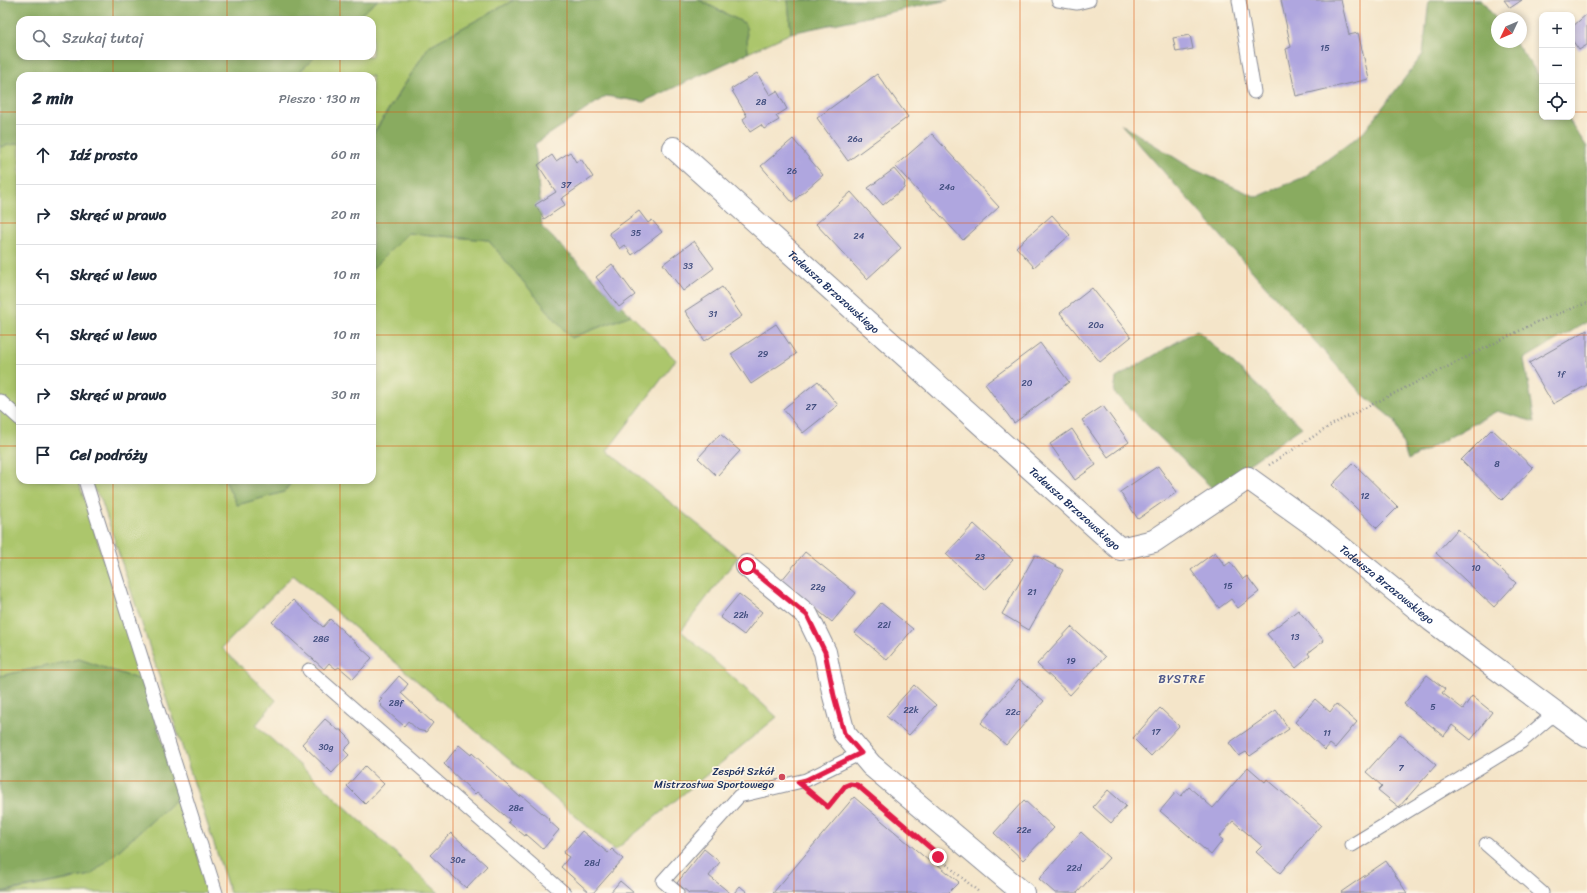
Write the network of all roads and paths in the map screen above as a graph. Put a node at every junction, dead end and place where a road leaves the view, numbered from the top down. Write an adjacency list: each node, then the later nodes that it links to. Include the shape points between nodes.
1 (1058, 0): 2 (lane, via 1076,3)
2 (1089, 0)
3 (1238, 0): 4 (lane)
4 (1254, 92)
5 (674, 148): 9 (street, Tadeusza Brzozowskiego, via 1120,549 1154,541)
6 (1587, 303): 9 (path, via 1538,322 1333,424)
7 (0, 401): 8 (lane)
8 (16, 415)
9 (1248, 478): 13 (street, Tadeusza Brzozowskiego, via 1315,526 1431,620)
10 (86, 484): 21 (lane)
11 (747, 566): 15 (street, via 807,615 825,652 844,733)
12 (309, 670): 22 (lane)
13 (1556, 712): 14 (street, Tadeusza Brzozowskiego); 19 (lane, via 1521,742)
14 (1587, 736)
15 (861, 753): 16 (lane); 25 (street, via 871,765)
16 (798, 782): 17 (path, via 828,807 845,786); 23 (lane, via 738,796 663,881)
17 (857, 785)
18 (1486, 844): 26 (lane)
19 (1352, 845)
20 (928, 846): 24 (path)
21 (216, 893)
22 (564, 893)
23 (676, 893)
24 (980, 893)
25 (1023, 893)
26 (1542, 893)

